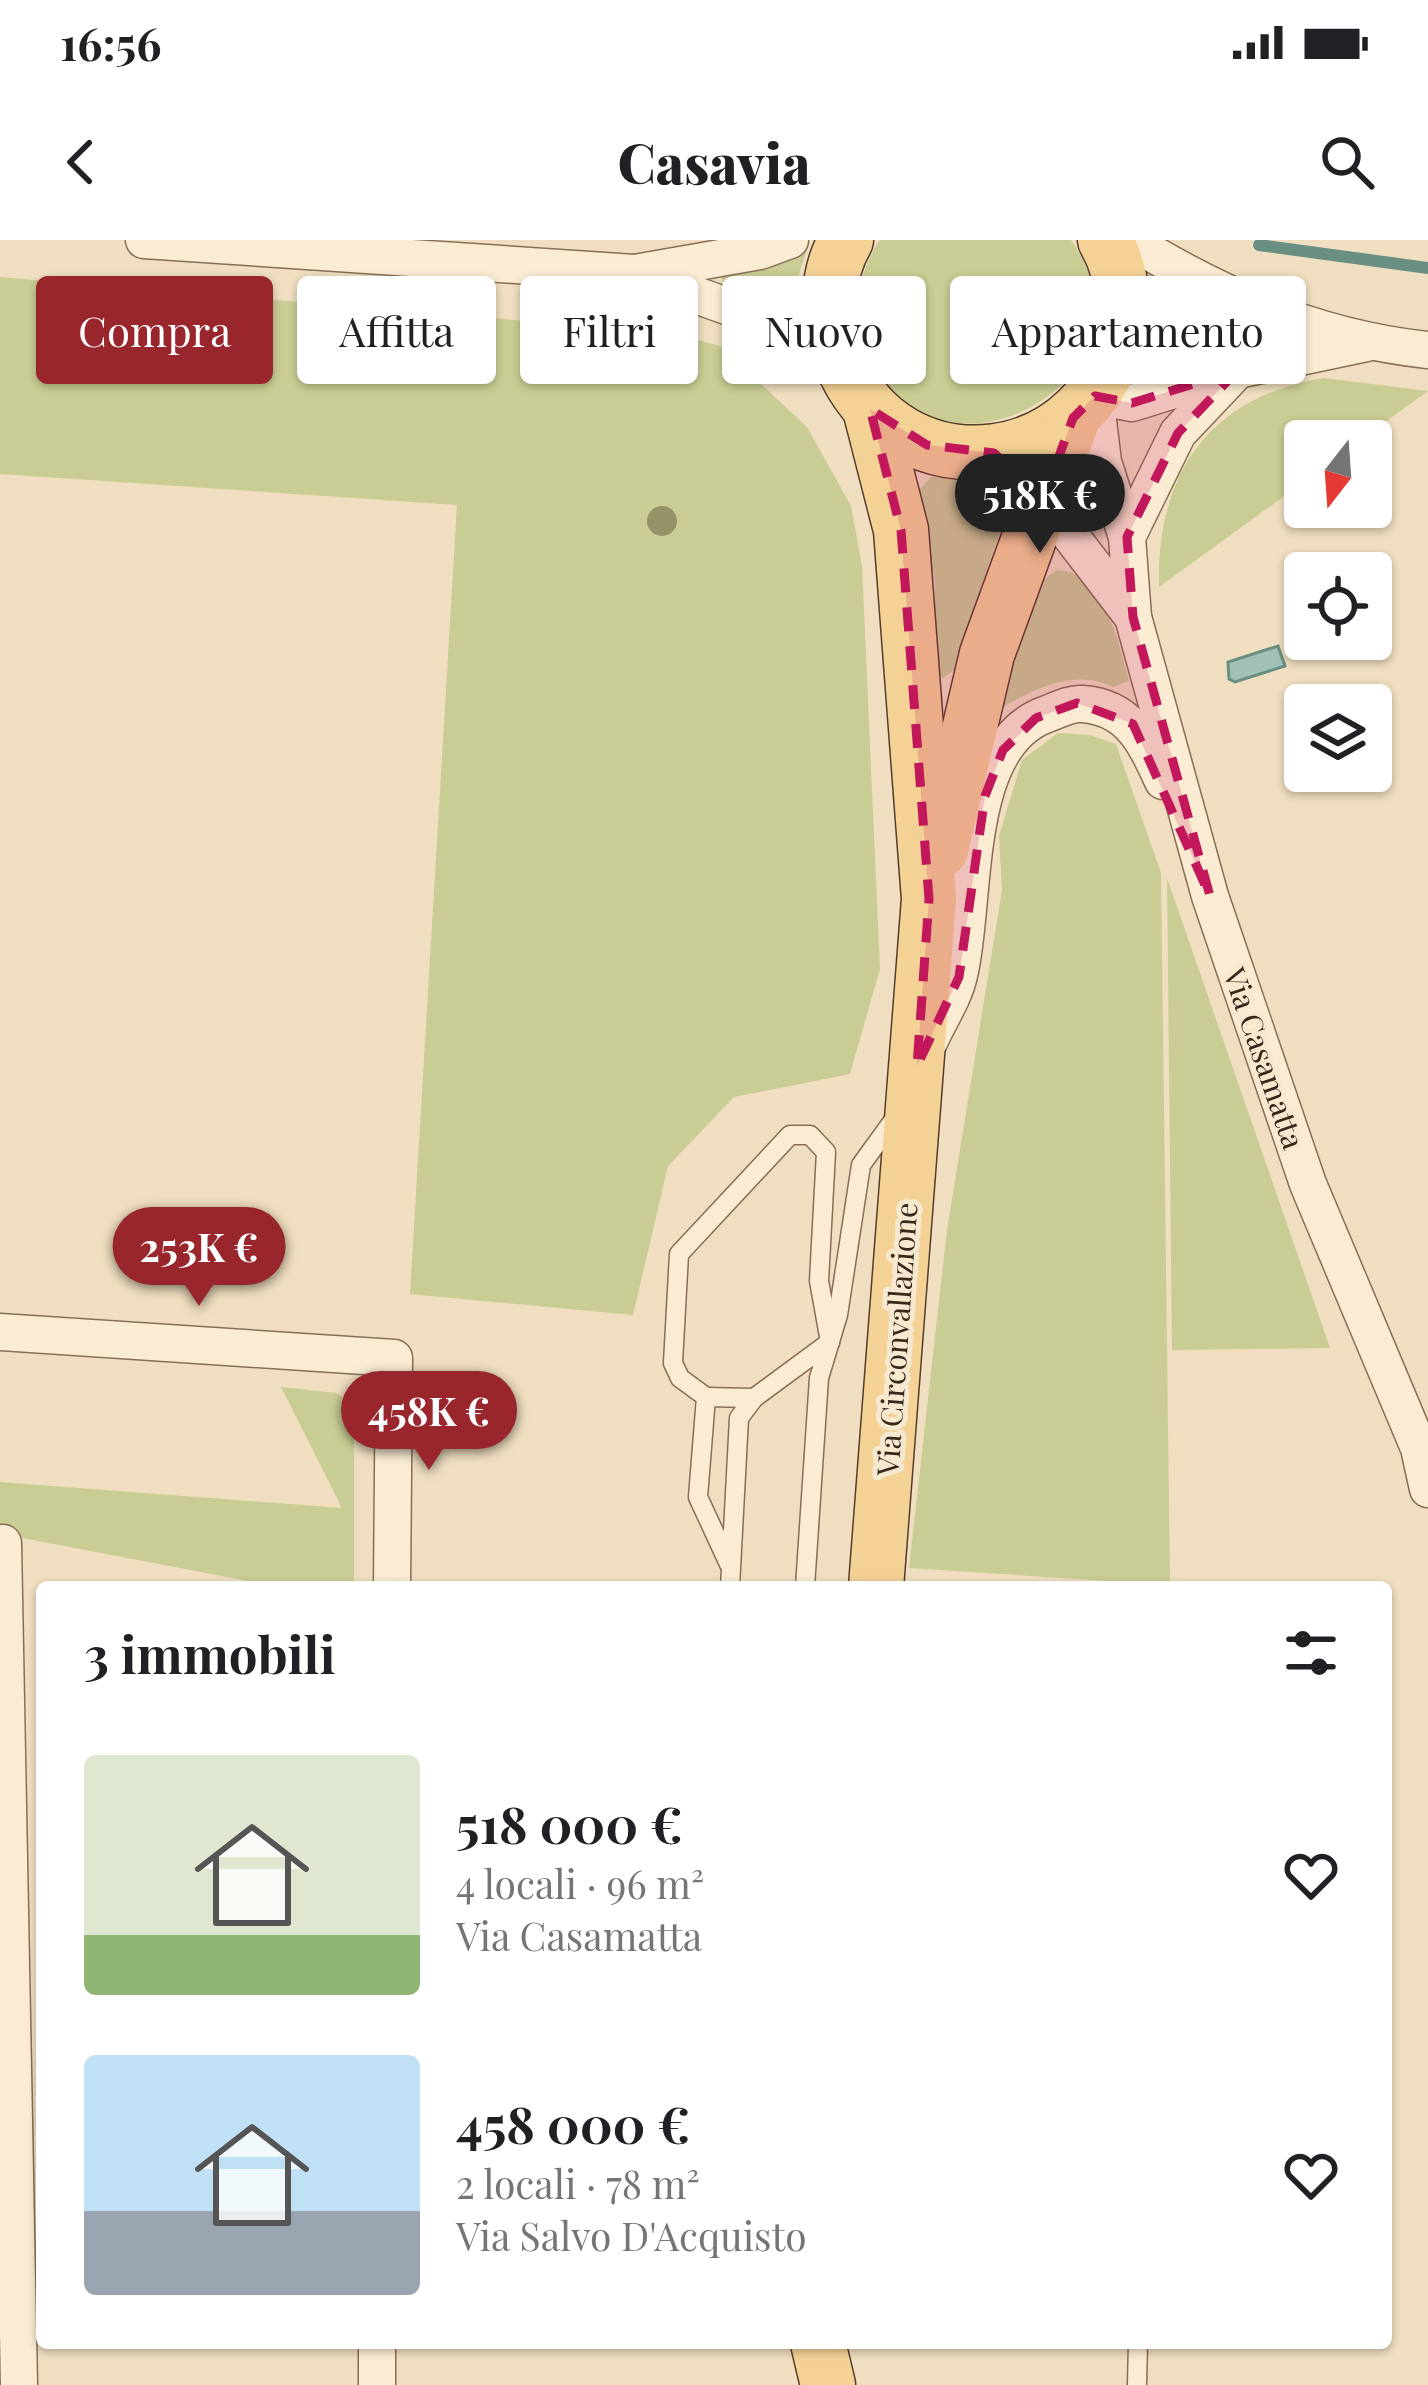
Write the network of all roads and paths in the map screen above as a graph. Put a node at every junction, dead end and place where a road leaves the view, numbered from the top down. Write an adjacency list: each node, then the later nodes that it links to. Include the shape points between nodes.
1 (145, 240): 6 (street)
2 (790, 240): 6 (street)
3 (846, 240): 12 (main road, via 829,293 832,338)
4 (1105, 240): 13 (main road, via 1123,301 1118,347)
5 (1130, 240): 7 (street, via 1260,308)
6 (634, 273): 12 (street, via 749,314)
7 (1367, 344): 8 (street); 9 (street)
8 (1428, 350)
9 (1306, 356)
10 (1194, 384): 13 (street, via 1132,404)
11 (1225, 384): 16 (street, via 1178,434)
12 (859, 394): 14 (main road, via 896,431 927,445); 19 (main road, via 901,530)
13 (1084, 407): 14 (main road, via 1036,441); 15 (main road); 16 (street)
14 (994, 452): 15 (street)
15 (1043, 500): 17 (street); 19 (main road, via 987,654)
16 (1127, 537): 17 (street)
17 (1133, 617): 18 (street, Via Casamatta)
18 (1210, 896): 20 (street, via 1133,724 1109,708 1077,703 1036,718 1003,751 985,796 959,977); 25 (street, Via Casamatta, via 1308,1184 1420,1448)
19 (929, 898): 20 (main road, Via Circonvallazione)
20 (916, 1079): 22 (lane, via 861,1165); 30 (main road, Via Circonvallazione)
21 (0, 1332): 28 (street, via 394,1358)
22 (830, 1342): 23 (lane, via 819,1281 826,1152 810,1135 790,1135 680,1254 673,1363); 24 (lane); 29 (lane, via 819,1378)
23 (706, 1397): 24 (lane); 27 (lane, via 698,1497)
24 (754, 1398): 27 (lane, via 740,1418)
25 (1428, 1489)
26 (4, 1543): 35 (street)
27 (730, 1577)
28 (392, 1581)
29 (805, 1581)
30 (876, 1581)
31 (377, 2349): 36 (street)
32 (815, 2349): 37 (main road)
33 (818, 2349): 38 (main road)
34 (1138, 2349): 39 (lane)
35 (19, 2385)
36 (377, 2385)
37 (811, 2385)
38 (829, 2385)
39 (1137, 2385)

